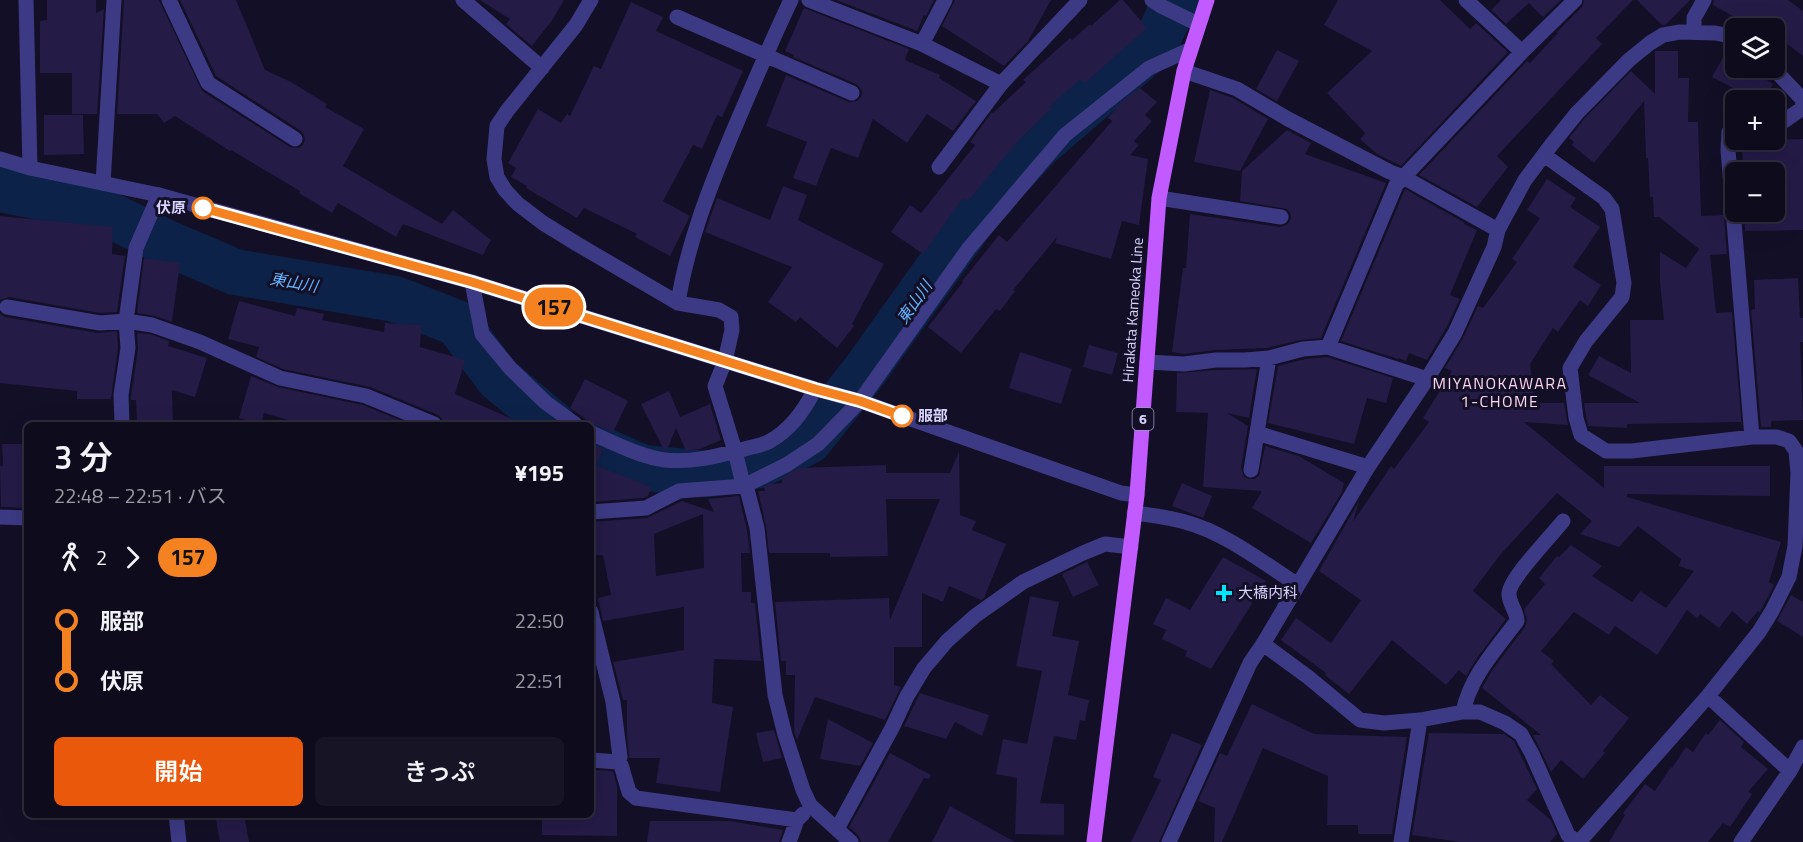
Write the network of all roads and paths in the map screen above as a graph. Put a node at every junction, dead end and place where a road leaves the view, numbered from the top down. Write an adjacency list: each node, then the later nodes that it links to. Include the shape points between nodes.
1 (26, 0): 35 (street)
2 (114, 0): 37 (street)
3 (169, 0): 30 (street, via 208,83)
4 (463, 0): 23 (street)
5 (591, 0): 23 (street)
6 (791, 0): 22 (street)
7 (809, 0): 19 (street)
8 (945, 0): 19 (street)
9 (1080, 0): 26 (street)
10 (1207, 0): 16 (main road, Hirakata Kameoka Line / 6)
11 (1466, 0): 21 (street)
12 (1575, 0): 21 (street)
13 (1704, 0): 17 (street, via 1694,18)
14 (1156, 3): 16 (street)
15 (677, 17): 22 (street)
16 (1198, 24): 20 (main road, Hirakata Kameoka Line / 6)
17 (1694, 32): 18 (street); 32 (street, via 1663,35 1629,60 1577,113)
18 (1725, 35)
19 (922, 44): 26 (street)
20 (1191, 49): 24 (main road, Hirakata Kameoka Line / 6); 52 (street, via 1149,68 1065,135 969,248)
21 (1522, 52): 36 (street)
22 (765, 54): 27 (street); 43 (street, via 694,234)
23 (542, 68): 43 (street, via 497,126 497,177 518,204 543,223)
24 (1184, 71): 36 (street, via 1237,89); 39 (main road, Hirakata Kameoka Line / 6)
25 (1782, 78): 28 (street, via 1802,99)
26 (1001, 84): 34 (street)
27 (852, 93)
28 (1803, 107): 29 (street)
29 (1785, 120)
30 (295, 138)
31 (1728, 150): 58 (street)
32 (1544, 155): 41 (street, via 1525,180); 58 (street, via 1604,198 1612,209 1624,283 1622,297 1586,341 1570,368 1581,435 1606,451)
33 (0, 159): 35 (street)
34 (939, 167)
35 (30, 168): 37 (street)
36 (1403, 177): 41 (street); 46 (street, via 1396,184)
37 (103, 183): 38 (street)
38 (159, 195): 42 (street); 45 (street, via 139,239)
39 (1160, 198): 40 (street); 49 (main road, Hirakata Kameoka Line / 6)
40 (1281, 217)
41 (1498, 230): 50 (street, via 1455,333)
42 (472, 282): 48 (street); 55 (street, via 482,334 538,396)
43 (678, 303): 48 (street, via 718,310 731,317)
44 (7, 307): 45 (street, via 100,323)
45 (126, 321): 53 (street, via 128,348 121,394); 54 (street, via 152,325 200,342 280,378 366,396)
46 (1328, 347): 47 (street); 50 (street)
47 (1269, 358): 49 (street, via 1184,364); 56 (street)
48 (725, 361): 51 (street); 59 (street, via 715,386)
49 (1147, 362): 64 (main road, Hirakata Kameoka Line / 6)
50 (1427, 379): 60 (street)
51 (822, 391): 52 (street); 59 (street, via 769,442)
52 (860, 401): 63 (street, via 818,444 786,465); 64 (street, via 1121,493)
53 (122, 422)
54 (429, 422)
55 (571, 422)
56 (1257, 433): 60 (street); 61 (street)
57 (594, 434): 59 (street, via 664,460)
58 (1752, 438): 62 (street, via 1777,437 1789,441 1796,450)
59 (736, 454): 63 (street)
60 (1368, 466): 71 (street)
61 (1251, 470)
62 (1801, 474): 74 (street, via 1795,546 1788,577 1759,632)
63 (743, 483): 65 (street, via 679,491 646,508); 81 (street, via 757,528 775,695)
64 (1137, 495): 66 (main road, Hirakata Kameoka Line / 6)
65 (594, 512)
66 (1134, 513): 70 (main road, Hirakata Kameoka Line / 6); 71 (street, via 1178,520 1211,532)
67 (0, 518): 68 (street)
68 (24, 518)
69 (1563, 521): 75 (street, via 1509,591 1517,621 1479,673)
70 (1131, 547): 84 (street, via 1105,544 1032,578 998,598 947,641 907,696); 88 (main road, Hirakata Kameoka Line / 6)
71 (1298, 585): 73 (street)
72 (594, 624): 79 (street, via 613,702)
73 (1263, 644): 76 (street, via 1360,720); 89 (street, via 1250,663)
74 (1708, 696): 80 (street); 91 (street)
75 (1463, 712): 76 (street); 91 (street, via 1480,712 1521,734 1568,834)
76 (1420, 720): 90 (street)
77 (1803, 747): 80 (street)
78 (594, 760): 79 (street)
79 (618, 762): 83 (street, via 629,792 636,798)
80 (1790, 771): 92 (street)
81 (810, 805): 83 (street); 84 (street)
82 (176, 818): 85 (street)
83 (797, 820): 86 (street)
84 (837, 829): 87 (street)
85 (179, 842)
86 (789, 842)
87 (851, 842)
88 (1094, 842)
89 (1169, 842)
90 (1401, 842)
91 (1578, 842)
92 (1741, 842)

